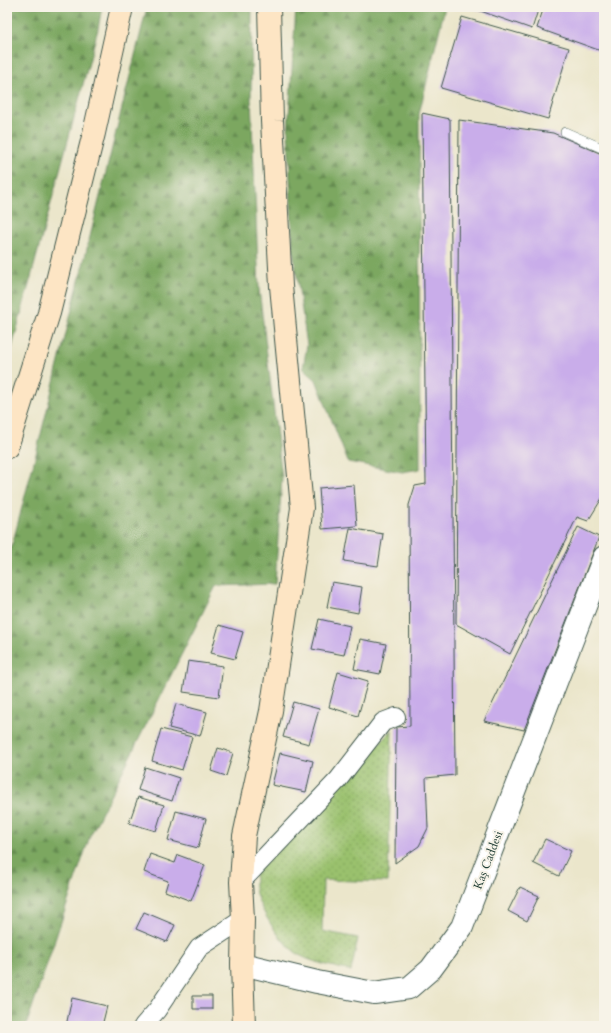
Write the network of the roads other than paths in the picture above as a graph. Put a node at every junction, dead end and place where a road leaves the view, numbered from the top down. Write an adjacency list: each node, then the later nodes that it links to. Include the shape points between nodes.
1 (122, 7): 5 (main road, via 94,133 49,313)
2 (269, 7): 8 (main road, via 281,286 302,508 271,711 244,836)
3 (565, 132): 4 (lane)
4 (604, 149)
5 (7, 447)
6 (604, 557): 10 (street, Kaş Caddesi, via 462,927 431,969 409,988 374,992 317,982)
7 (396, 717): 8 (street, via 383,722 338,780)
8 (241, 882): 9 (main road)
9 (243, 919): 10 (main road); 11 (street, via 199,948 157,1010)
10 (242, 964): 12 (main road)
11 (143, 1026)
12 (244, 1026)

